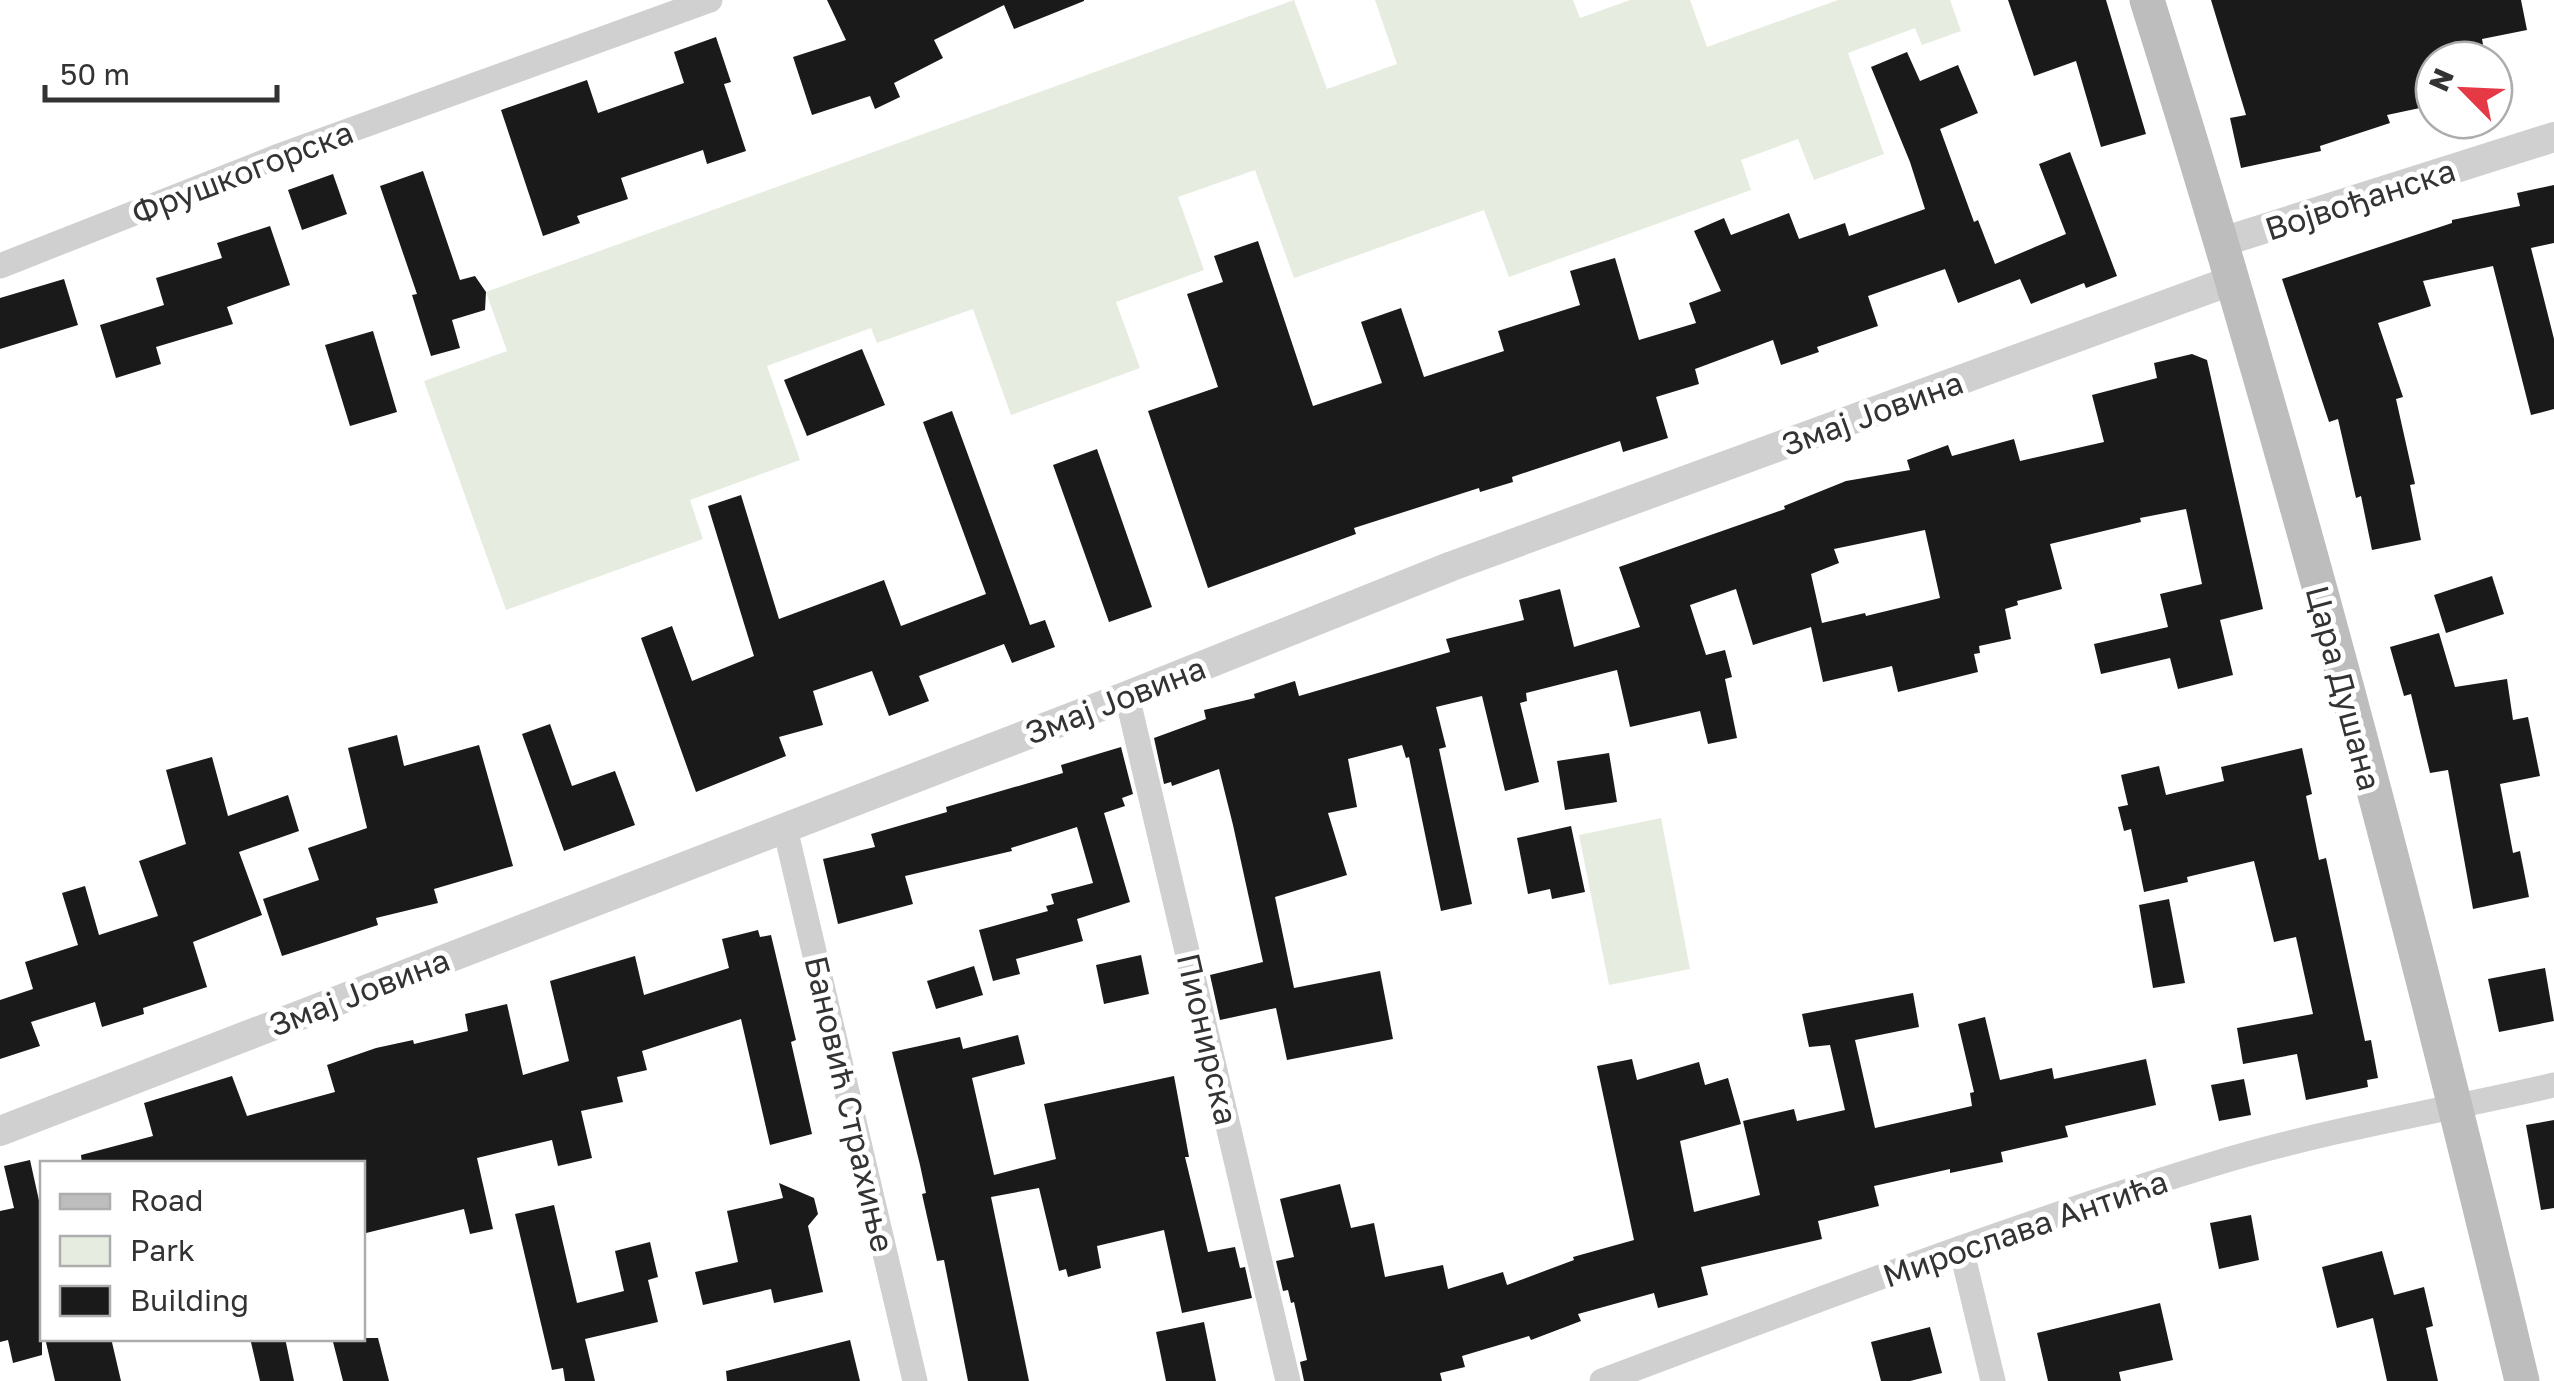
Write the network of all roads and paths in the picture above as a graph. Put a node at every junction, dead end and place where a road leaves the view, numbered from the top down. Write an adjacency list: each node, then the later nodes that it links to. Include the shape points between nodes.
1 (710, 0): 5 (street, Фрушкогорска, via 279,156)
2 (2147, 0): 4 (main road, Цара Душана)
3 (2554, 137): 4 (street, Војвођанска)
4 (2222, 242): 6 (main road, Цара Душана)
5 (0, 266)
6 (2233, 280): 7 (street, Змај Јовина, via 1452,566); 10 (main road, Цара Душана)
7 (1127, 696): 8 (street, Змај Јовина); 14 (street, Пионирска)
8 (785, 828): 11 (street, Змај Јовина); 13 (street, Бановић Страхиње)
9 (2554, 1084): 10 (street, Мирослава Антића)
10 (2457, 1108): 12 (street, Мирослава Антића, via 2233,1158); 17 (main road, Цара Душана)
11 (0, 1131)
12 (1960, 1248): 15 (street, Мирослава Антића); 16 (street)
13 (915, 1381)
14 (1288, 1381)
15 (1602, 1381)
16 (1993, 1381)
17 (2522, 1381)

